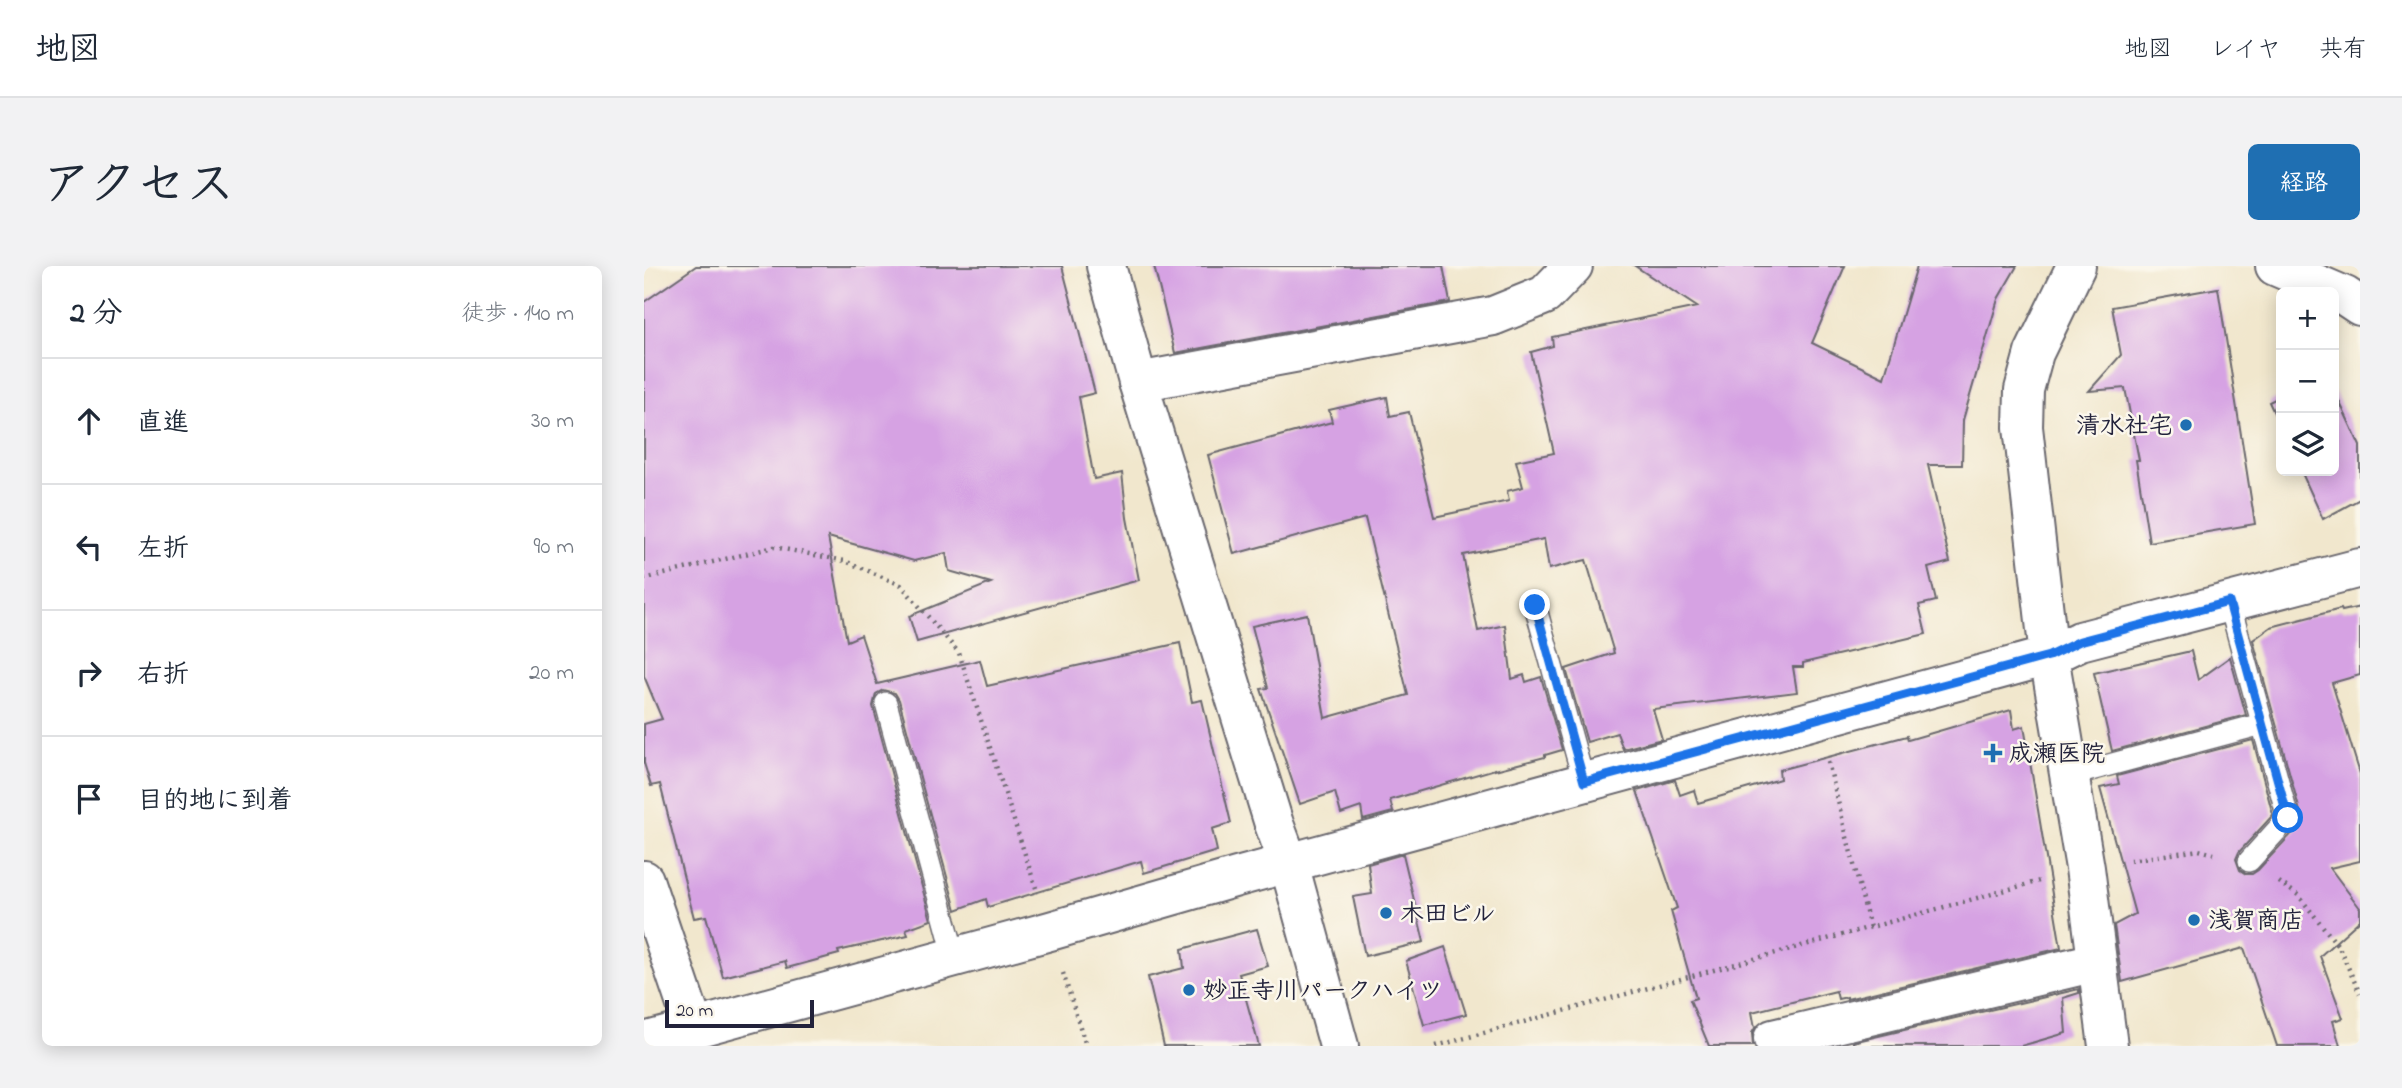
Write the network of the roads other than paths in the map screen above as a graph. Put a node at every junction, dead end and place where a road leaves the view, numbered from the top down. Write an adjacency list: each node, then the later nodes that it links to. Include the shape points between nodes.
1 (1105, 266): 6 (street)
2 (1573, 266): 6 (street, via 1545,295 1493,317)
3 (2076, 266): 10 (street, via 2034,353 2024,390 2022,427)
4 (2275, 266): 5 (street)
5 (2360, 306)
6 (1139, 382): 16 (street)
7 (2360, 568): 8 (street)
8 (2229, 602): 10 (street, via 2080,641); 12 (lane)
9 (1535, 605): 14 (lane)
10 (2049, 656): 13 (street); 14 (street)
11 (886, 703): 18 (lane)
12 (2262, 724): 13 (lane); 15 (lane, via 2288,818)
13 (2068, 776): 19 (street)
14 (1584, 782): 16 (street)
15 (2249, 861)
16 (1289, 864): 18 (street); 23 (street)
17 (644, 880): 20 (street)
18 (954, 958): 20 (street)
19 (2096, 962): 21 (street); 24 (street)
20 (694, 1028): 22 (street)
21 (1773, 1039)
22 (644, 1042)
23 (1339, 1046)
24 (2108, 1046)

